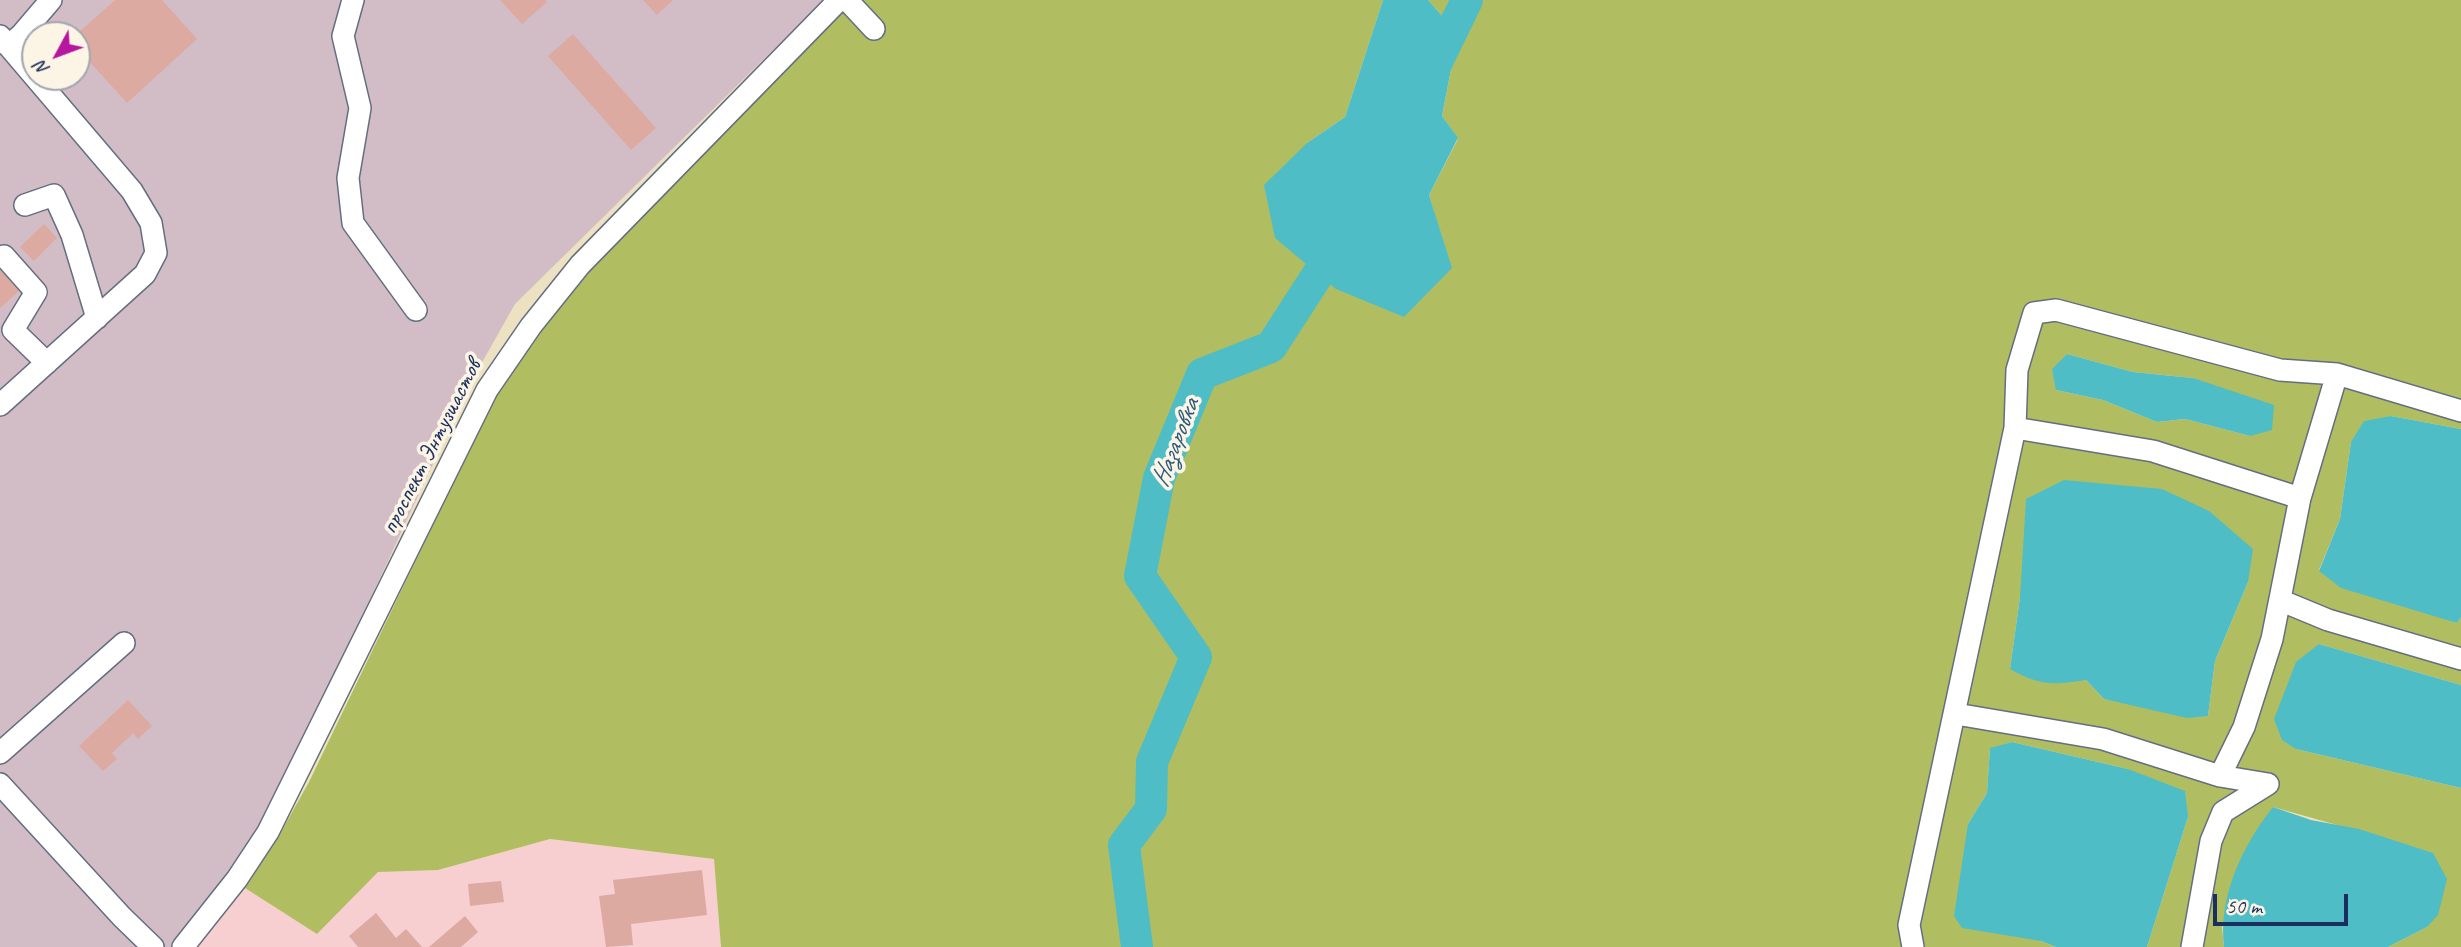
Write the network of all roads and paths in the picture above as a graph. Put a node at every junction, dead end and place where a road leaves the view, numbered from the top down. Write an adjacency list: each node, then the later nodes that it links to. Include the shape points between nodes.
1 (51, 0): 6 (street, via 21,35)
2 (353, 0): 9 (street, via 343,36 360,108 348,178 353,223)
3 (839, 0): 25 (street, проспект Энтузиастов, via 580,265 531,326 487,390 268,832)
4 (847, 0): 5 (street)
5 (874, 29)
6 (4, 41): 10 (street, via 132,191 151,223 156,253 145,274)
7 (25, 205): 10 (street, via 54,195 72,235)
8 (0, 257): 11 (street, via 4,256 36,292 13,330)
9 (416, 310)
10 (97, 318): 11 (street)
11 (47, 363): 13 (street)
12 (2337, 374): 14 (street); 15 (street, via 2280,370 2056,310 2034,313 2017,370); 16 (street)
13 (0, 405)
14 (2461, 411)
15 (2015, 428): 16 (street, via 2153,451); 20 (street)
16 (2301, 498): 17 (street)
17 (2282, 601): 19 (street, via 2328,620); 22 (street, via 2244,727)
18 (124, 643): 21 (street)
19 (2461, 659)
20 (1956, 714): 22 (street, via 2103,739); 26 (street, via 1909,925)
21 (0, 753)
22 (2220, 776): 27 (street, via 2268,784 2223,812 2211,841)
23 (0, 783): 24 (street)
24 (153, 947)
25 (183, 947)
26 (1913, 947)
27 (2192, 947)

